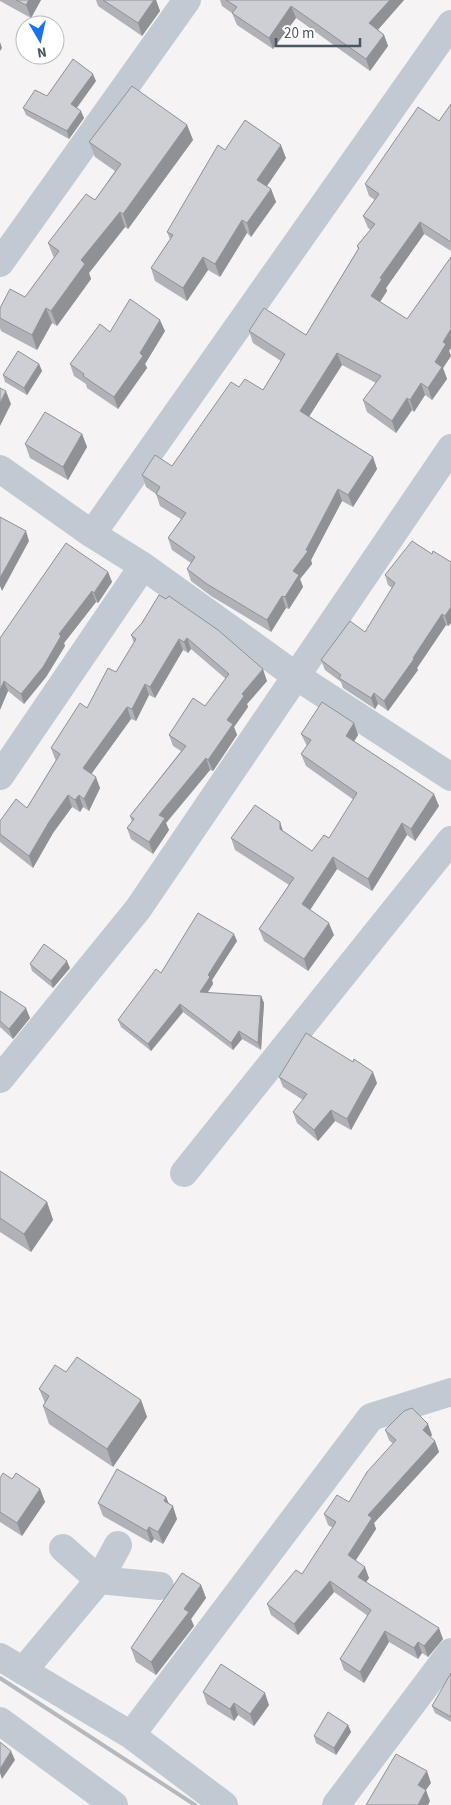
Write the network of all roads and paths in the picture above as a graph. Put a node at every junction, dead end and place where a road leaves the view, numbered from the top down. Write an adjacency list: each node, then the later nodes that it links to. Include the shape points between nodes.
1 (187, 0): 3 (street)
2 (451, 24): 6 (street)
3 (0, 263)
4 (451, 448): 8 (street)
5 (0, 469): 6 (street)
6 (92, 534): 7 (street)
7 (143, 566): 8 (street); 9 (street)
8 (296, 676): 10 (street); 12 (street, via 138,909)
9 (0, 776)
10 (451, 777)
11 (451, 840): 13 (street)
12 (0, 1079)
13 (184, 1172)
14 (451, 1392): 23 (street, via 371,1416)
15 (118, 1545): 17 (street)
16 (63, 1548): 17 (street)
17 (99, 1580): 18 (street); 21 (street)
18 (160, 1586)
19 (451, 1652): 26 (street)
20 (0, 1657): 21 (street)
21 (22, 1671): 23 (street)
22 (0, 1721): 24 (street)
23 (132, 1735): 25 (street)
24 (114, 1805)
25 (224, 1805)
26 (336, 1805)

